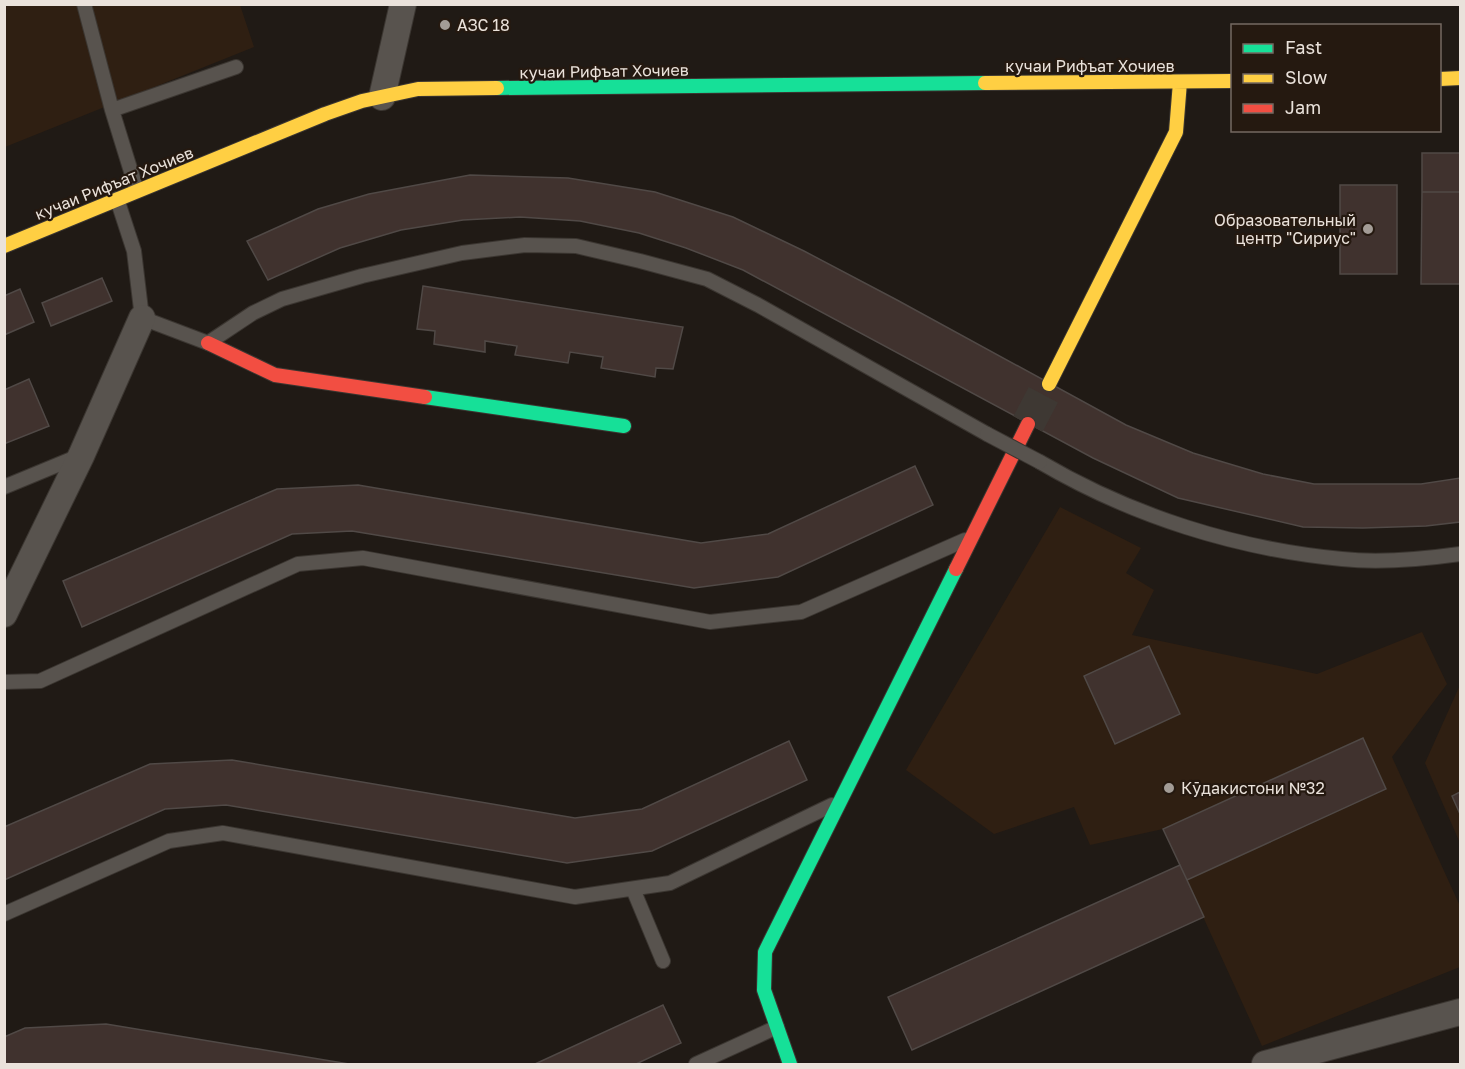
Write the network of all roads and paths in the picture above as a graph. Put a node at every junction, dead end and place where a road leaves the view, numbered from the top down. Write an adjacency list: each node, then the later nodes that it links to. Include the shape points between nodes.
1 (84, 4): 9 (lane)
2 (402, 4): 8 (street)
3 (236, 67): 9 (lane)
4 (1461, 78): 5 (street)
5 (1441, 79)
6 (1231, 81): 7 (street, кучаи Рифъат Хочиев)
7 (1180, 82): 8 (street, кучаи Рифъат Хочиев, via 418,89); 15 (street, via 1176,132)
8 (382, 97): 10 (street, кучаи Рифъат Хочиев, via 326,114)
9 (112, 110): 10 (lane)
10 (137, 191): 11 (street, кучаи Рифъат Хочиев)
11 (117, 199): 12 (street, кучаи Рифъат Хочиев); 13 (lane, via 134,251)
12 (4, 246)
13 (141, 318): 14 (lane); 18 (street)
14 (208, 343): 17 (street, via 275,375); 21 (lane, bridge, via 282,299 362,276 462,253 525,245 576,246 707,279 1064,477 1161,520 1253,547 1344,559)
15 (1049, 384)
16 (1028, 424): 20 (street)
17 (624, 426)
18 (81, 456): 19 (lane); 22 (street)
19 (4, 487)
20 (972, 536): 23 (lane, via 801,612 710,622 363,558 298,564 40,681); 24 (street)
21 (1461, 554)
22 (4, 614)
23 (4, 681)
24 (839, 801): 25 (lane, via 670,883); 29 (street, via 765,952 764,990)
25 (633, 889): 26 (lane, via 576,897 223,833 169,841); 27 (lane)
26 (4, 914)
27 (663, 961)
28 (1461, 1012): 32 (street)
29 (777, 1028): 30 (lane); 31 (street)
30 (696, 1065)
31 (790, 1065)
32 (1265, 1065)

